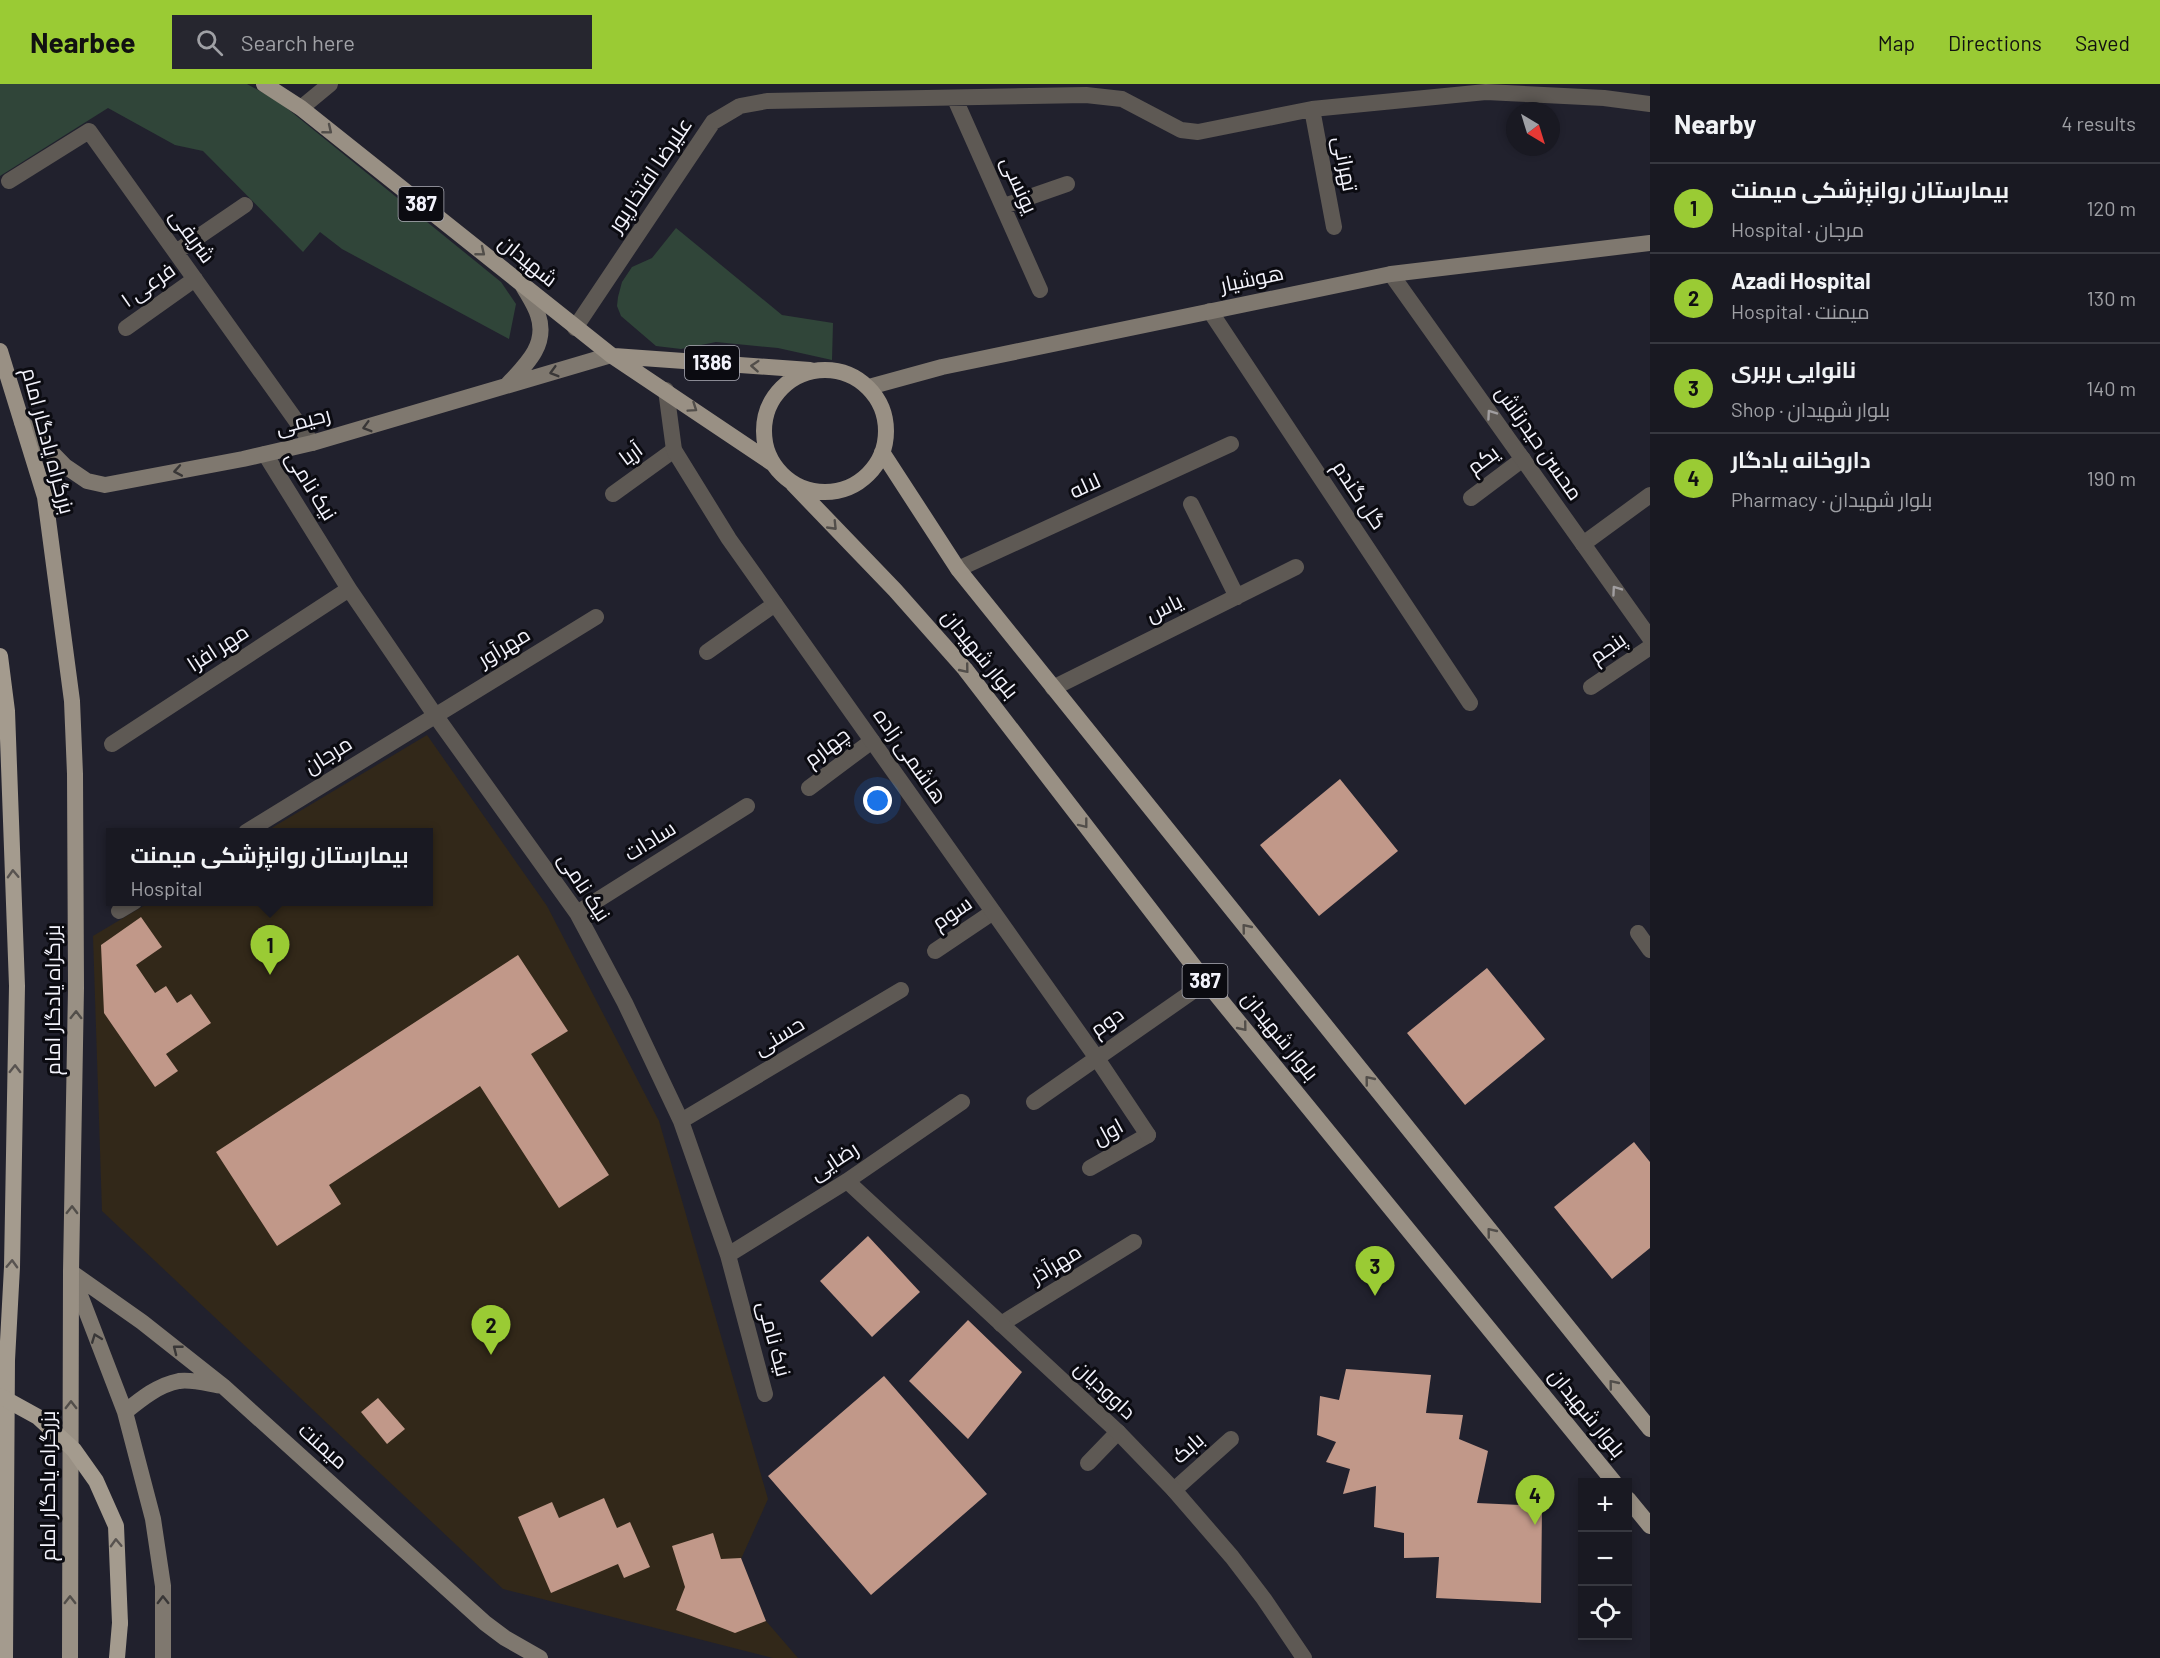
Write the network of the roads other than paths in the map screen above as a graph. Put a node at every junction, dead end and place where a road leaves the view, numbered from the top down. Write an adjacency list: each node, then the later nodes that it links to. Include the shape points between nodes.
1 (264, 84): 5 (main road, شهیدان / 387)
2 (330, 84): 5 (street)
3 (955, 99): 6 (street, علیرضا افتخارپور, via 1086,95 1122,99 1181,130 1198,132); 10 (street, یونسی); 20 (street, علیرضا افتخارپور, via 767,101 740,106 712,122)
4 (1650, 104): 6 (street, علیرضا افتخارپور, via 1486,92)
5 (301, 108): 16 (main road, شهیدان / 387, one-way to 16)
6 (1312, 109): 11 (street, تهرانی)
7 (9, 181): 13 (street, شریفی, via 89,131)
8 (1066, 184): 10 (street)
9 (245, 205): 13 (street)
10 (1004, 206): 17 (street, یونسی)
11 (1334, 227)
12 (1650, 243): 14 (main road, هوشیار)
13 (176, 252): 15 (street, شریفی)
14 (1391, 274): 18 (main road, هوشیار); 33 (street, محسن حیدرتاش, one-way to 14)
15 (195, 279): 19 (street, فرعی ۱); 28 (street, شریفی)
16 (523, 286): 20 (main road, شهیدان / 387); 24 (main road, via 538,315 541,334 536,351)
17 (1040, 290)
18 (1210, 311): 25 (main road, هوشیار, via 942,367); 53 (street, گل گندم)
19 (126, 328)
20 (575, 328): 22 (main road, شهیدان / 387)
21 (0, 351): 27 (main road, بزرگراه یادگار امام)
22 (610, 355): 23 (main road, 1386, one-way to 22); 24 (main road, رحیمی / 1386, one-way to 24); 26 (main road, شهیدان / 387)
23 (814, 370): 25 (main road, via 843,372); 34 (main road, via 794,377 768,408 763,429)
24 (506, 386): 28 (main road, رحیمی / 1386, one-way to 28)
25 (868, 387): 31 (main road, via 885,415)
26 (666, 390): 30 (street, هاشمی زاده); 34 (main road, شهیدان / 387, one-way to 34)
27 (22, 422): 32 (main road, رحیمی / 1386, one-way to 27, via 105,485 87,481 65,466); 78 (main road, بزرگراه یادگار امام, one-way to 27, via 76,988 72,701 45,497)
28 (312, 443): 32 (main road, رحیمی / 1386)
29 (1231, 444): 42 (street, لاله)
30 (675, 450): 36 (street, آریا); 45 (street, هاشمی زاده, via 729,539)
31 (882, 452): 35 (main road, via 860,481 843,490 806,490); 42 (main road, بلوار شهیدان)
32 (265, 454): 43 (street, نیک نامی)
33 (1523, 459): 38 (street, یکم); 40 (street, محسن حیدرتاش)
34 (772, 463): 35 (main road)
35 (793, 484): 67 (main road, بلوار شهیدان / 387, one-way to 67, via 965,669)
36 (613, 494)
37 (1650, 495): 40 (street)
38 (1471, 498)
39 (1191, 504): 44 (street)
40 (1584, 544): 47 (street, محسن حیدرتاش, one-way to 40)
41 (1296, 567): 44 (street, یاس)
42 (958, 569): 52 (main road, بلوار شهیدان)
43 (349, 589): 54 (street, نیک نامی); 56 (street, مهر افزا)
44 (1237, 597): 52 (street, یاس)
45 (775, 604): 49 (street); 55 (street, هاشمی زاده)
46 (596, 617): 54 (street, مهرآور)
47 (1650, 638)
48 (1650, 646): 51 (street, پنجم)
49 (707, 652)
50 (0, 656): 92 (highway, one-way to 50, via 7,1360 17,986 7,711)
51 (1591, 687)
52 (1053, 688): 84 (main road, بلوار شهیدان, one-way to 52)
53 (1470, 704)
54 (435, 715): 59 (street, مرجان); 63 (street, نیک نامی)
55 (872, 741): 57 (street, چهارم); 62 (street, هاشمی زاده)
56 (112, 744)
57 (809, 788)
58 (747, 806): 63 (street, سادات)
59 (252, 828)
60 (127, 906): 61 (street)
61 (119, 911)
62 (993, 912): 66 (street, سوم); 69 (street, هاشمی زاده)
63 (578, 913): 72 (street, نیک نامی)
64 (1638, 933): 65 (street)
65 (1650, 950)
66 (935, 951)
67 (1206, 981): 69 (street, دوم); 88 (main road, بلوار شهیدان / 387, one-way to 88)
68 (901, 990): 72 (street, حسنی)
69 (1096, 1058): 71 (street, دوم); 73 (street, هاشمی زاده)
70 (962, 1102): 75 (street, رضایی)
71 (1034, 1102)
72 (681, 1121): 77 (street, نیک نامی)
73 (1148, 1135): 74 (street, اول)
74 (1090, 1168)
75 (847, 1181): 77 (street, رضایی); 79 (street, داوودیان)
76 (1134, 1242): 79 (street, مهرآذر)
77 (728, 1255): 81 (street, نیک نامی)
78 (71, 1272): 80 (main road, میمنت, one-way to 78); 83 (main road, one-way to 78); 93 (main road, بزرگراه یادگار امام, one-way to 78)
79 (1001, 1324): 85 (street, داوودیان)
80 (223, 1386): 83 (main road, via 181,1381 148,1394); 96 (main road, میمنت, via 485,1623)
81 (765, 1394)
82 (0, 1396): 94 (highway, one-way to 82, bridge, via 120,1623 116,1526 96,1481 74,1450 38,1417)
83 (125, 1412): 95 (main road, one-way to 83, via 163,1586 153,1519)
84 (1650, 1429)
85 (1118, 1432): 87 (street); 89 (street, داوودیان)
86 (1231, 1439): 89 (street, بابک)
87 (1088, 1463)
88 (1611, 1478)
89 (1174, 1490): 97 (street, داوودیان, via 1232,1557)
90 (1632, 1504): 91 (main road)
91 (1650, 1526)
92 (5, 1658)
93 (69, 1658)
94 (117, 1658)
95 (163, 1658)
96 (540, 1658)
97 (1304, 1658)

